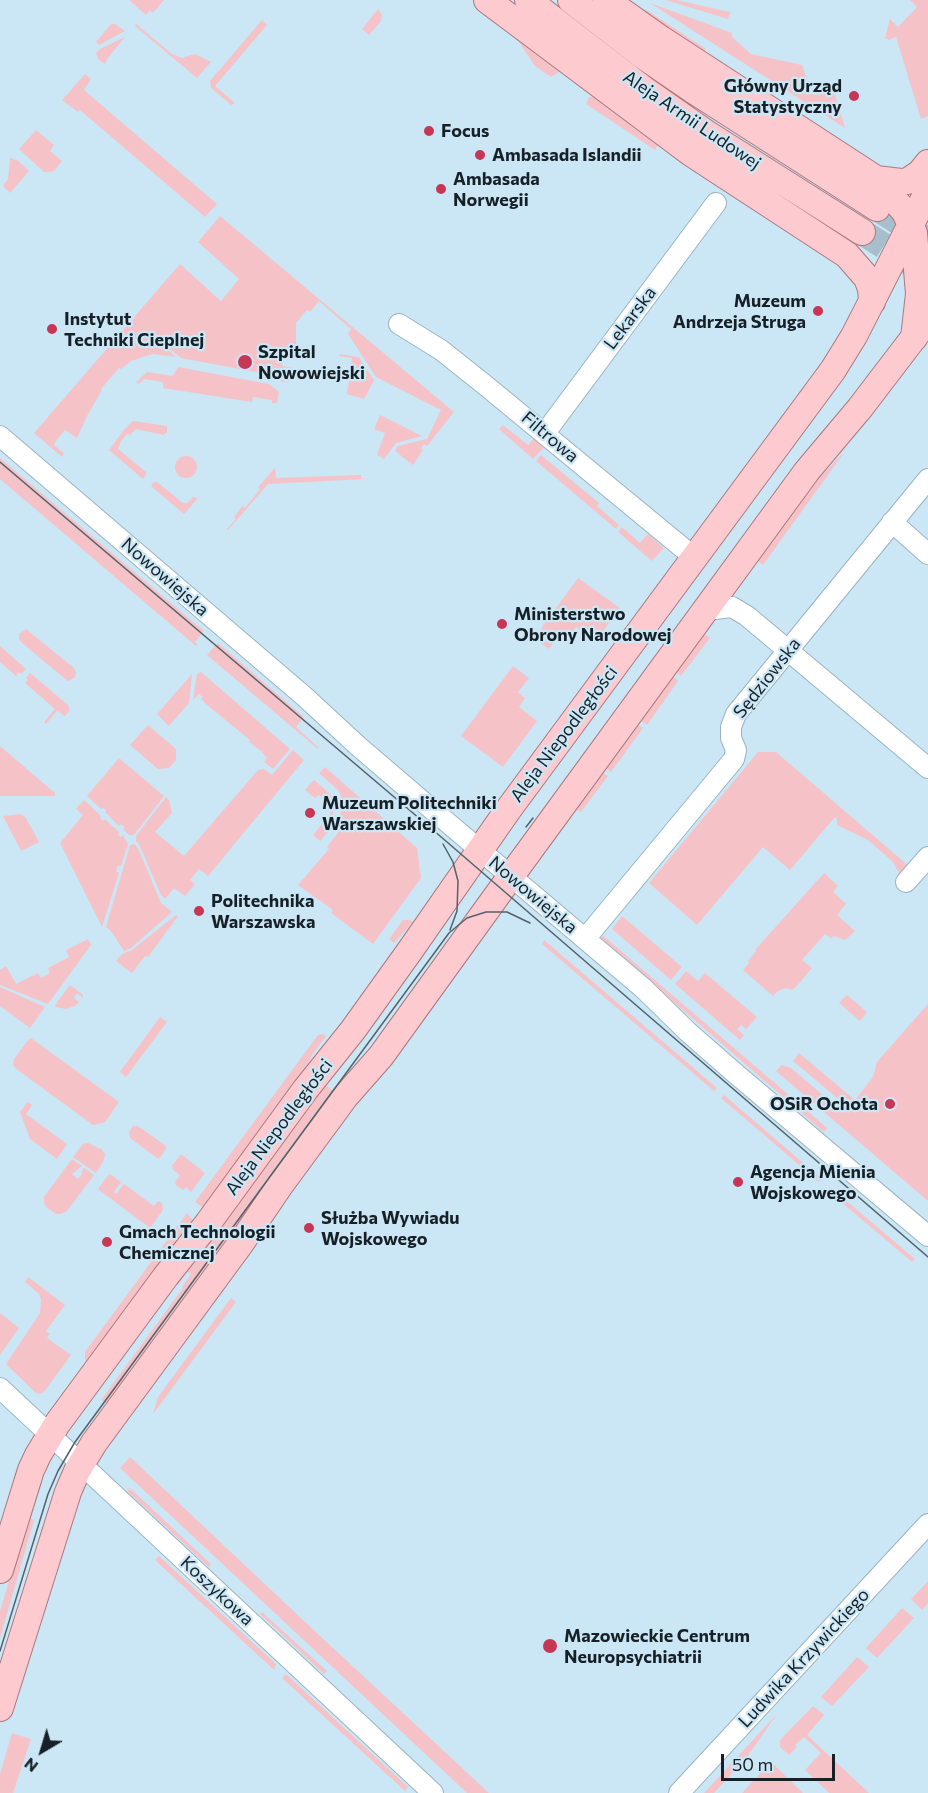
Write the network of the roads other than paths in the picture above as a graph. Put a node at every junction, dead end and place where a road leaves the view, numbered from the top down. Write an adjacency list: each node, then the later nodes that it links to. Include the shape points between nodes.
1 (487, 0): 6 (main road)
2 (498, 0): 6 (main road)
3 (528, 0): 13 (main road, Aleja Armii Ludowej, via 646,92)
4 (571, 0): 11 (main road, Aleja Armii Ludowej, via 659,67)
5 (606, 0): 8 (main road)
6 (526, 28): 14 (main road, via 691,153)
7 (928, 164): 8 (main road, via 908,181)
8 (876, 179): 12 (main road, via 905,212)
9 (928, 191): 12 (main road, Aleja Niepodległości)
10 (716, 203): 19 (street, Lekarska)
11 (877, 208)
12 (911, 226): 15 (main road, Aleja Niepodległości)
13 (862, 232)
14 (847, 255): 15 (main road); 16 (main road, via 867,278)
15 (917, 263): 16 (main road, Aleja Niepodległości); 18 (main road)
16 (872, 302): 24 (main road, Aleja Niepodległości, via 833,370)
17 (399, 324): 19 (street, Filtrowa, via 441,350)
18 (921, 329): 25 (main road, Aleja Niepodległości, via 807,471)
19 (545, 433): 24 (street, Filtrowa)
20 (0, 436): 28 (street, Nowowiejska)
21 (928, 479): 22 (street, Sędziowska)
22 (892, 522): 23 (street); 26 (street, Sędziowska)
23 (928, 554)
24 (694, 558): 28 (main road, Aleja Niepodległości)
25 (706, 610): 26 (street, via 736,609); 30 (main road, Aleja Niepodległości)
26 (788, 650): 27 (street); 32 (street, Sędziowska, via 736,714 731,728 736,755 731,763)
27 (928, 768)
28 (480, 850): 30 (street, Nowowiejska); 35 (main road, Aleja Niepodległości, via 359,1021)
29 (928, 857): 31 (street)
30 (511, 876): 32 (street, Nowowiejska); 36 (main road, Aleja Niepodległości, via 381,1056 345,1097 281,1184)
31 (906, 882)
32 (585, 939): 33 (street, Nowowiejska, via 705,1047)
33 (928, 1236)
34 (0, 1388): 35 (street, Koszykowa)
35 (50, 1435): 36 (street, Koszykowa); 38 (main road, Aleja Niepodległości, via 27,1480)
36 (81, 1465): 39 (main road, Aleja Niepodległości, via 63,1504); 40 (street, Koszykowa)
37 (928, 1524): 41 (street, Ludwika Krzywickiego)
38 (0, 1570)
39 (0, 1708)
40 (433, 1793)
41 (680, 1793)

